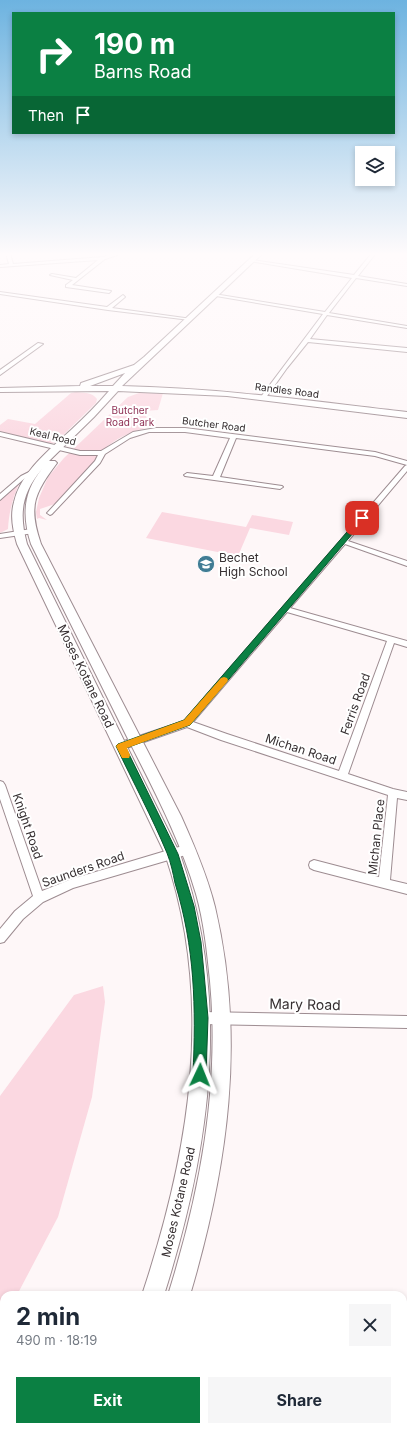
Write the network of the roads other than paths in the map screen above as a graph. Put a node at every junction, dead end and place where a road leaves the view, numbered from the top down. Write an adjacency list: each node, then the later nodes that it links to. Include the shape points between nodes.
1 (189, 320): 10 (street, Moses Kotane Road)
2 (321, 320): 5 (street)
3 (362, 320): 4 (street)
4 (407, 327)
5 (307, 340): 8 (street); 15 (street)
6 (40, 344): 9 (street)
7 (407, 344): 8 (street)
8 (405, 350)
9 (0, 373)
10 (132, 378): 11 (street, Randles Road); 11 (street, via 105,379); 12 (street, Randles Road); 12 (street); 14 (street, Randles Road); 16 (street, Moses Kotane Road); 20 (street, Moses Kotane Road)
11 (81, 387): 13 (street, Randles Road); 16 (street, via 98,394)
12 (152, 387): 14 (street, Randles Road)
13 (0, 390)
14 (165, 390): 15 (street, Randles Road)
15 (263, 398): 17 (street, Randles Road)
16 (102, 404): 20 (street, Moses Kotane Road)
17 (407, 414)
18 (0, 434): 20 (street, Keal Road)
19 (234, 436): 21 (street, Butcher Road, via 153,429 129,436); 22 (street, Butcher Road, via 375,454); 26 (street)
20 (62, 449): 21 (street, Keal Road); 24 (street, Moses Kotane Road); 30 (street, Moses Kotane Road, via 44,472 33,492)
21 (102, 454): 29 (street, Butcher Road, via 98,462)
22 (407, 463)
23 (407, 467): 32 (street)
24 (33, 472): 28 (street, via 23,477); 30 (street, Moses Kotane Road, via 18,503 16,521)
25 (187, 475): 26 (street)
26 (216, 478): 27 (street)
27 (280, 487)
28 (0, 498)
29 (50, 513)
30 (25, 532): 31 (street); 38 (street, Moses Kotane Road, via 36,544); 39 (street, Moses Kotane Road)
31 (0, 536)
32 (342, 541): 33 (street); 34 (street)
33 (407, 564)
34 (285, 609): 35 (street); 37 (street)
35 (391, 640): 36 (street); 40 (street, Ferris Road)
36 (407, 644)
37 (187, 723): 38 (street); 40 (street, Michan Road)
38 (136, 741): 39 (street); 44 (street, Moses Kotane Road)
39 (121, 746): 45 (street, Moses Kotane Road)
40 (342, 776): 42 (street, Michan Road)
41 (0, 785): 49 (street, Knight Road)
42 (393, 793): 43 (street, Michan Road); 47 (street, Michan Place)
43 (407, 796)
44 (189, 849): 45 (street, Saunders Road); 52 (street, Moses Kotane Road, via 203,893 213,938)
45 (172, 854): 49 (street, Saunders Road, via 72,884); 51 (street, Moses Kotane Road, via 188,906 195,942)
46 (314, 865): 47 (street, Michan Place)
47 (384, 883): 48 (street, Michan Place)
48 (407, 889)
49 (38, 898): 50 (street, Saunders Road)
50 (0, 938)
51 (202, 1018): 52 (street, Mary Road); 54 (street, Moses Kotane Road, via 200,1075 190,1156 172,1235)
52 (221, 1018): 53 (street, Mary Road); 55 (street, Moses Kotane Road, via 219,1108 212,1161)
53 (407, 1022)
54 (154, 1291)
55 (180, 1291)

